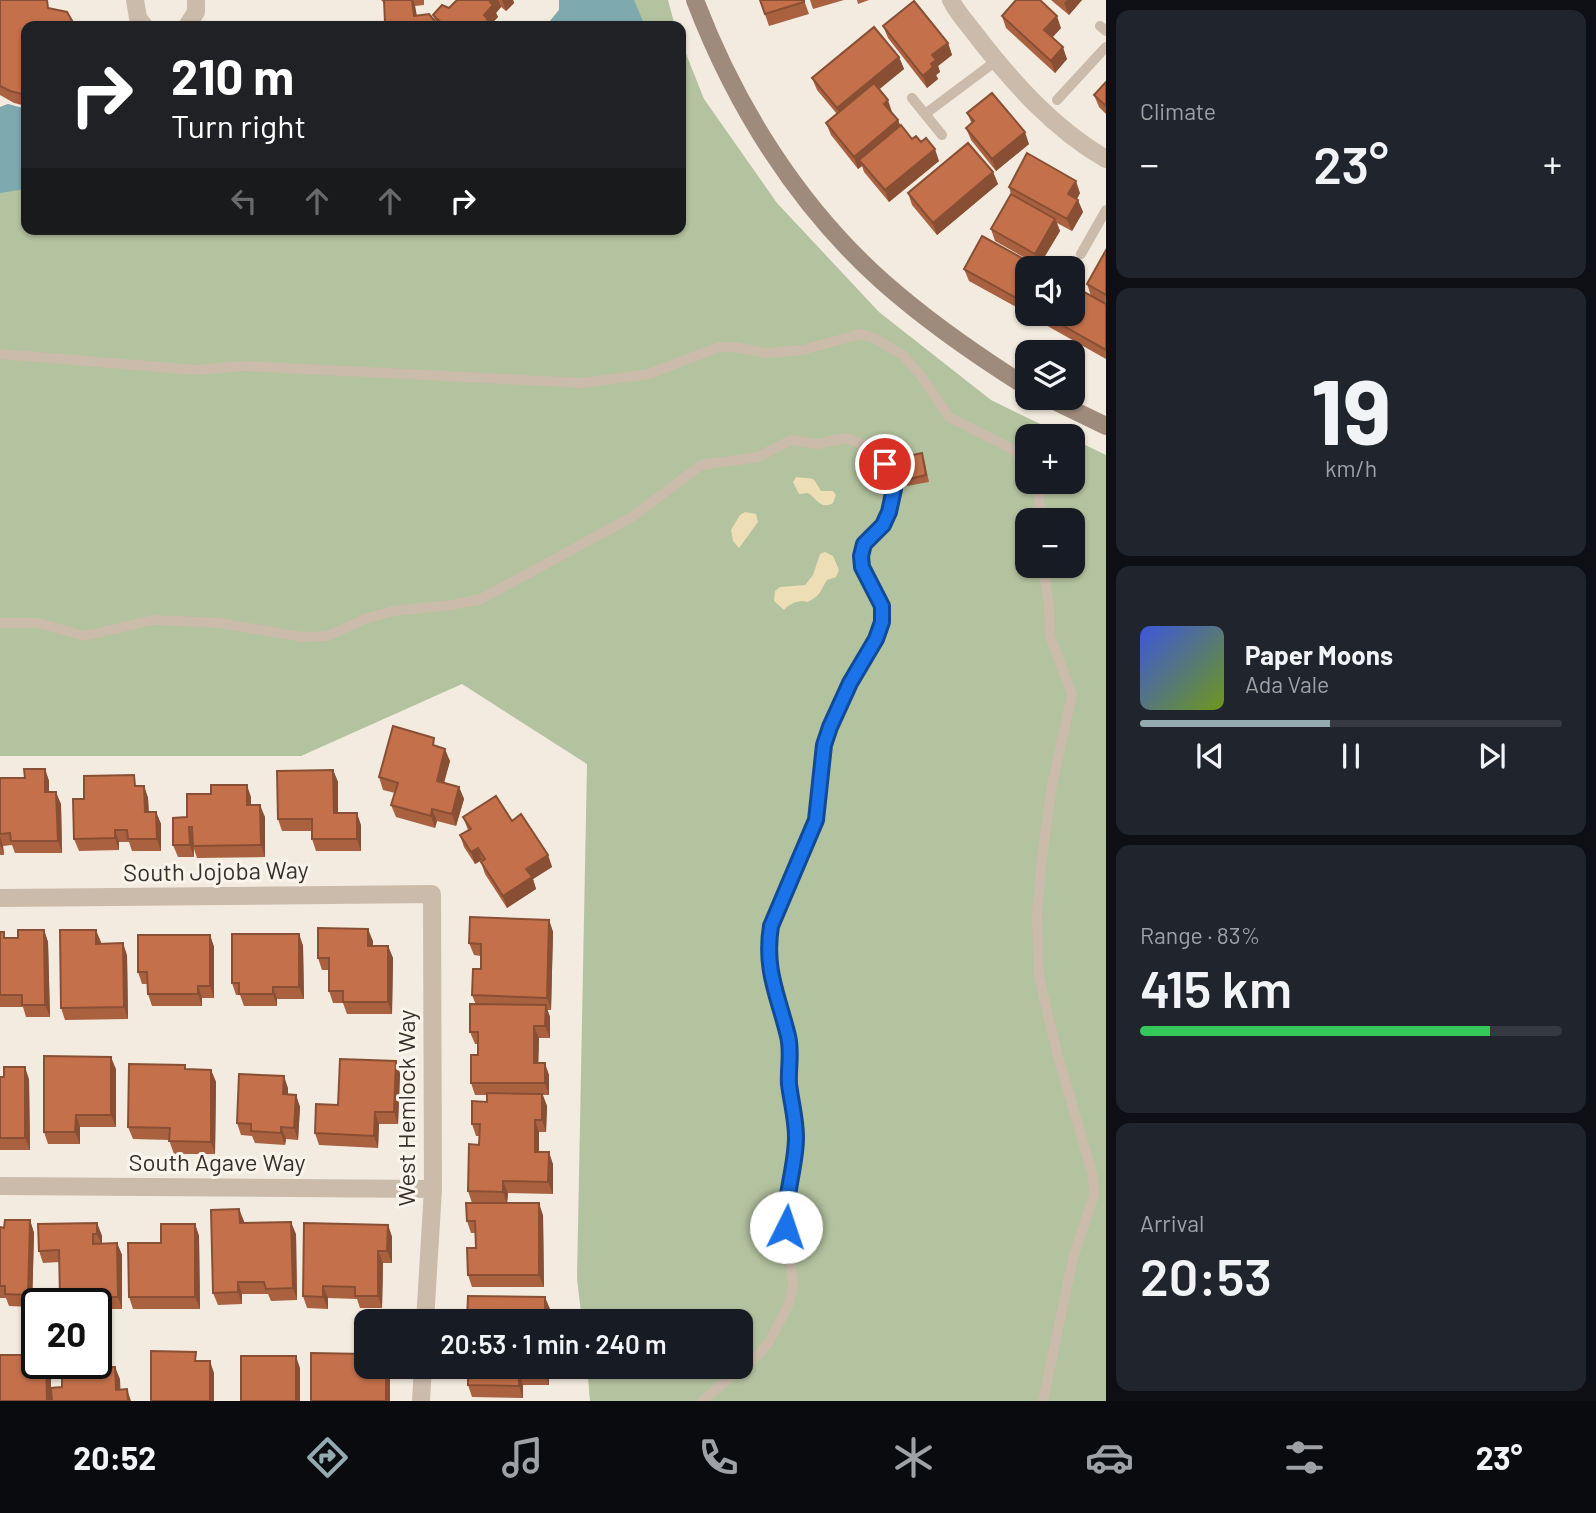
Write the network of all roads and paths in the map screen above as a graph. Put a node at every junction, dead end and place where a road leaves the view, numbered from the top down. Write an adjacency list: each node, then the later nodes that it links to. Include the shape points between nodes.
1 (135, 0): 5 (street)
2 (196, 0): 6 (street)
3 (695, 0): 17 (street, via 755,127 816,210 881,280 962,346)
4 (950, 0): 8 (street)
5 (140, 21)
6 (190, 21)
7 (1106, 47): 10 (lane)
8 (996, 61): 11 (lane); 13 (street, via 1062,128)
9 (912, 98): 11 (lane)
10 (1057, 100)
11 (925, 114): 12 (lane)
12 (942, 135)
13 (1106, 159)
14 (1106, 210): 15 (lane)
15 (1081, 254)
16 (0, 354): 20 (lane, via 197,370 243,366 583,383 649,374 719,347 765,353 803,350 860,334 903,355 949,417)
17 (1015, 379)
18 (1073, 410): 19 (street)
19 (1106, 426)
20 (1015, 452)
21 (1045, 578): 31 (lane, via 1050,636 1072,694 1042,858 1037,914 1039,977 1093,1176 1094,1195 1073,1258)
22 (0, 623): 30 (lane, via 39,622 84,636 153,620 328,636 365,618 393,611 481,599 632,517 701,465 758,457 791,440 817,444 846,438 867,446 885,464 894,489 889,512 864,544 861,556 882,606 882,622 830,727 816,820 771,926 768,944 788,1038 796,1135 785,1211 793,1286 769,1342)
23 (432, 894): 24 (street, South Jojoba Way); 26 (street, West Hemlock Way)
24 (0, 898)
25 (0, 1186): 26 (street, South Agave Way)
26 (433, 1189): 27 (street, West Hemlock Way)
27 (426, 1309)
28 (422, 1379): 29 (street)
29 (421, 1401)
30 (702, 1401)
31 (1044, 1401)

